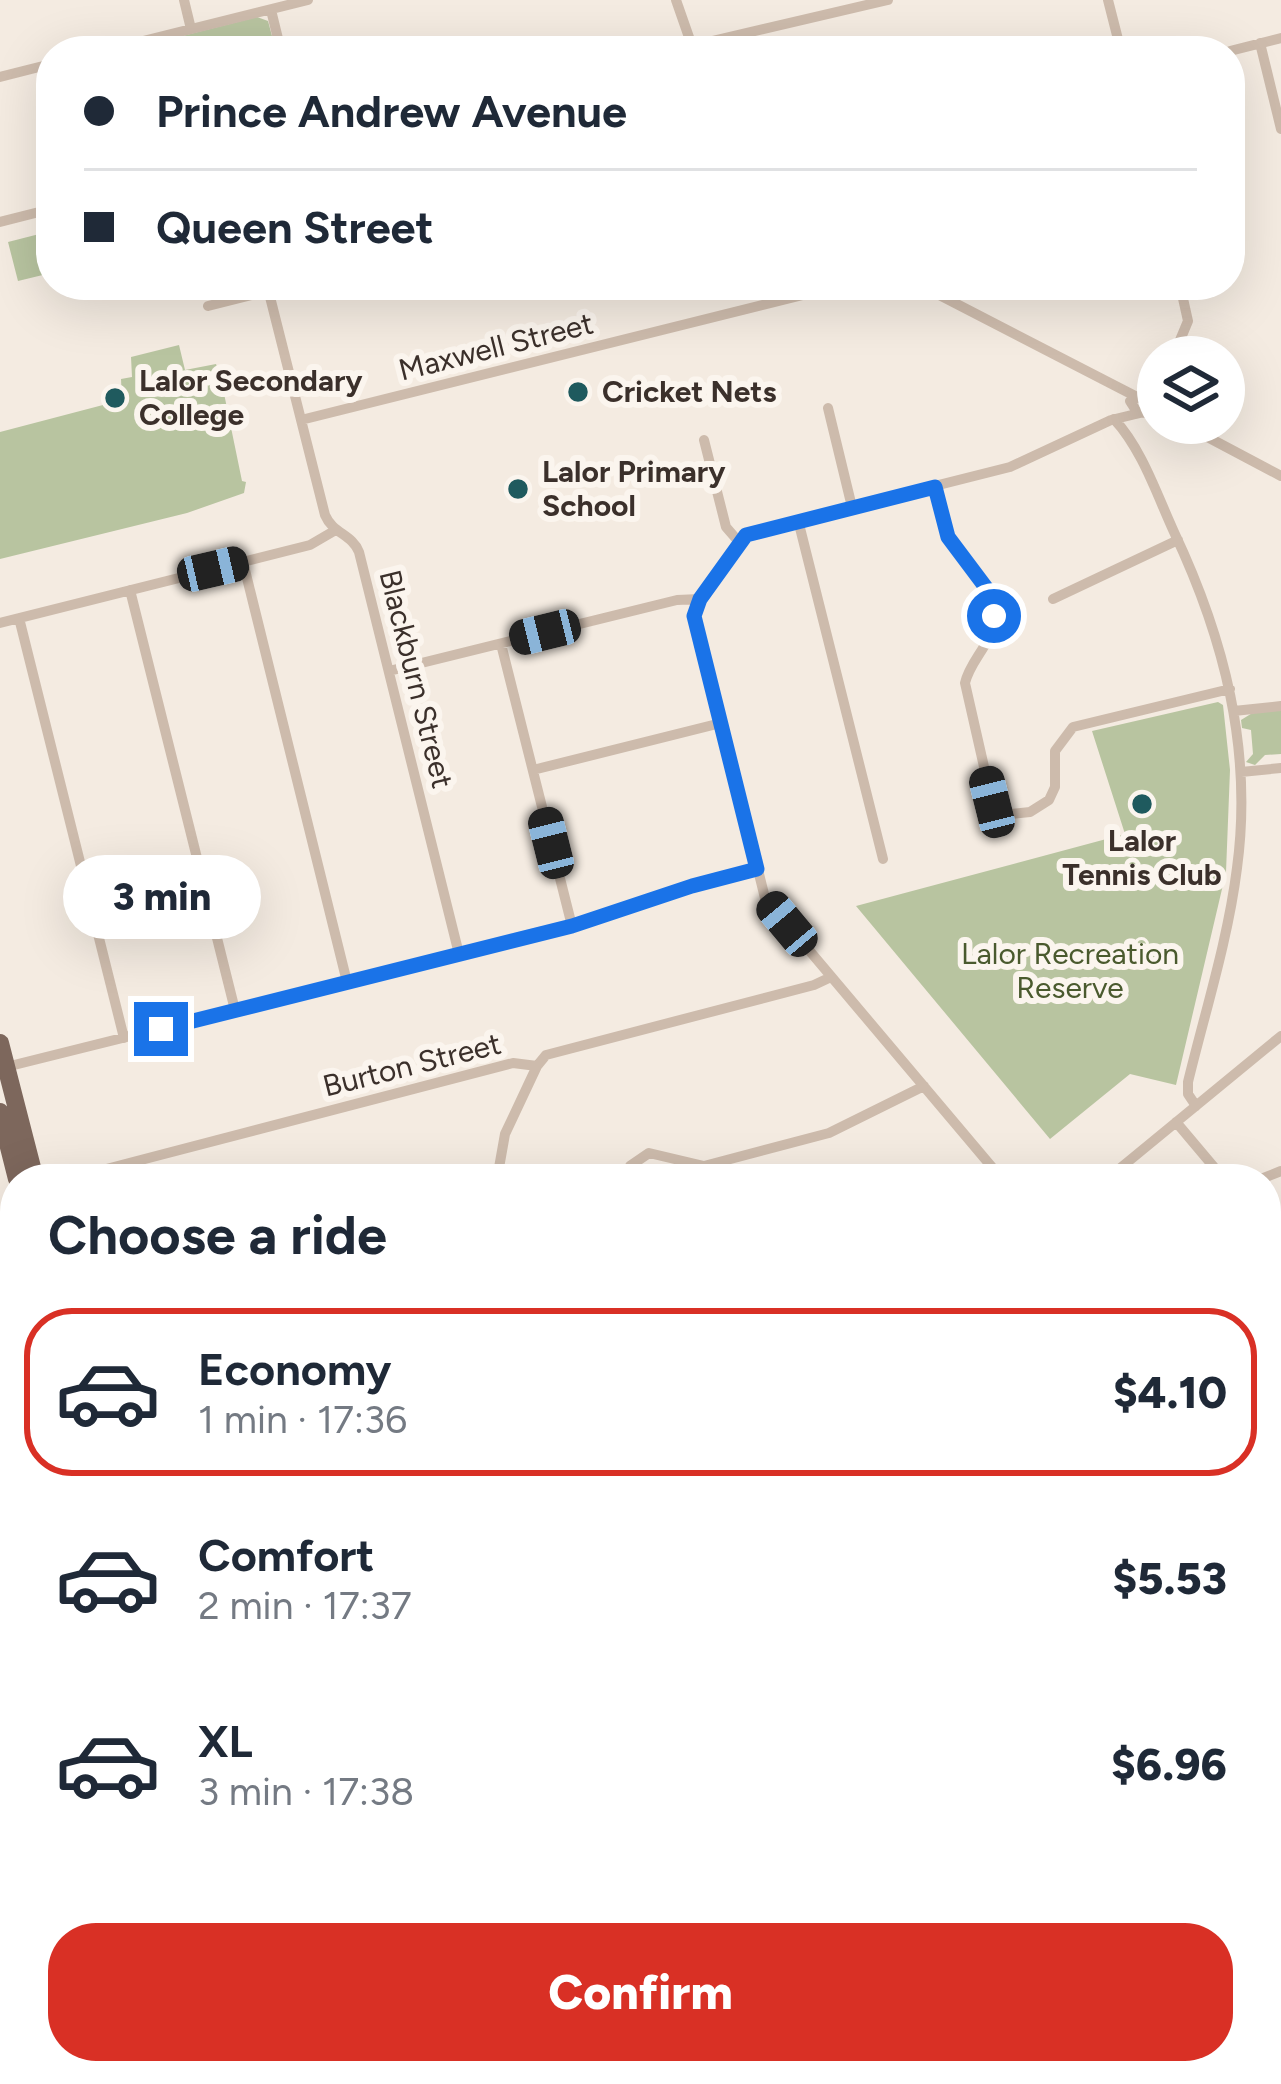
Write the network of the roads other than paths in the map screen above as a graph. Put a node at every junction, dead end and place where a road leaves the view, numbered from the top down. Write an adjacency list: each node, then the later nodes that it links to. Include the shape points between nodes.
1 (184, 0): 7 (street)
2 (308, 0): 6 (street)
3 (676, 0): 10 (street)
4 (888, 0): 11 (street)
5 (1108, 0): 12 (street)
6 (271, 10): 7 (street); 9 (street)
7 (191, 29): 8 (street)
8 (163, 36)
9 (277, 36)
10 (685, 36)
11 (745, 36)
12 (1117, 36)
13 (1281, 38): 14 (street)
14 (1260, 43): 15 (street); 18 (street)
15 (1245, 47)
16 (36, 68): 17 (street)
17 (0, 76)
18 (1281, 129)
19 (36, 213): 20 (street)
20 (0, 222)
21 (228, 300): 26 (street)
22 (271, 300): 32 (street, Blackburn Street)
23 (783, 300): 32 (street, Maxwell Street)
24 (949, 300): 28 (street)
25 (1183, 300): 27 (street)
26 (208, 306)
27 (1182, 336)
28 (1137, 401)
29 (827, 408): 39 (street)
30 (1137, 409): 31 (street)
31 (1114, 419): 36 (street); 38 (street, via 1010,467)
32 (301, 420): 41 (street, Blackburn Street)
33 (1137, 435): 36 (street)
34 (704, 440): 43 (street, via 726,526)
35 (1221, 444): 37 (street)
36 (1134, 447): 42 (street)
37 (1281, 476)
38 (935, 487): 39 (street); 52 (street, via 948,537 993,607 990,637 964,683 998,812 1013,816 1049,800 1055,751 1073,727)
39 (852, 507): 40 (street)
40 (798, 520): 43 (street); 59 (street)
41 (334, 531): 44 (street); 51 (street, Blackburn Street, via 358,548)
42 (1178, 540): 47 (street); 52 (street)
43 (739, 542): 46 (street)
44 (243, 562): 45 (street); 64 (street)
45 (130, 590): 48 (street); 65 (street)
46 (700, 599): 50 (street); 55 (street, via 694,616)
47 (1053, 599)
48 (19, 618): 49 (street); 67 (street)
49 (0, 622)
50 (501, 644): 51 (street); 57 (street)
51 (389, 671): 62 (street, Blackburn Street)
52 (1230, 689): 54 (street)
53 (1281, 706): 54 (street)
54 (1234, 711): 58 (street)
55 (721, 723): 57 (street); 60 (street)
56 (1281, 768): 58 (street)
57 (533, 770): 61 (street)
58 (1241, 772): 72 (street, via 1238,868 1188,1082)
59 (883, 859)
60 (757, 869): 61 (street); 63 (street, via 766,898)
61 (572, 926): 62 (street)
62 (459, 954): 64 (street)
63 (831, 977): 69 (street, Burton Street, via 546,1055); 71 (street)
64 (347, 982): 65 (street)
65 (235, 1010): 67 (street)
66 (1281, 1036): 72 (street)
67 (124, 1038): 70 (street)
68 (0, 1043): 70 (main road)
69 (536, 1066): 77 (street, Burton Street, via 518,1062); 78 (street)
70 (6, 1067): 76 (main road)
71 (924, 1086): 81 (street, via 830,1133); 82 (street)
72 (1196, 1106): 74 (street)
73 (0, 1112): 75 (main road)
74 (1176, 1122): 83 (street); 84 (street)
75 (13, 1164)
76 (31, 1164)
77 (126, 1164)
78 (500, 1164)
79 (633, 1164): 80 (street, via 649,1154)
80 (695, 1164)
81 (712, 1164)
82 (989, 1164)
83 (1125, 1164)
84 (1211, 1164)

